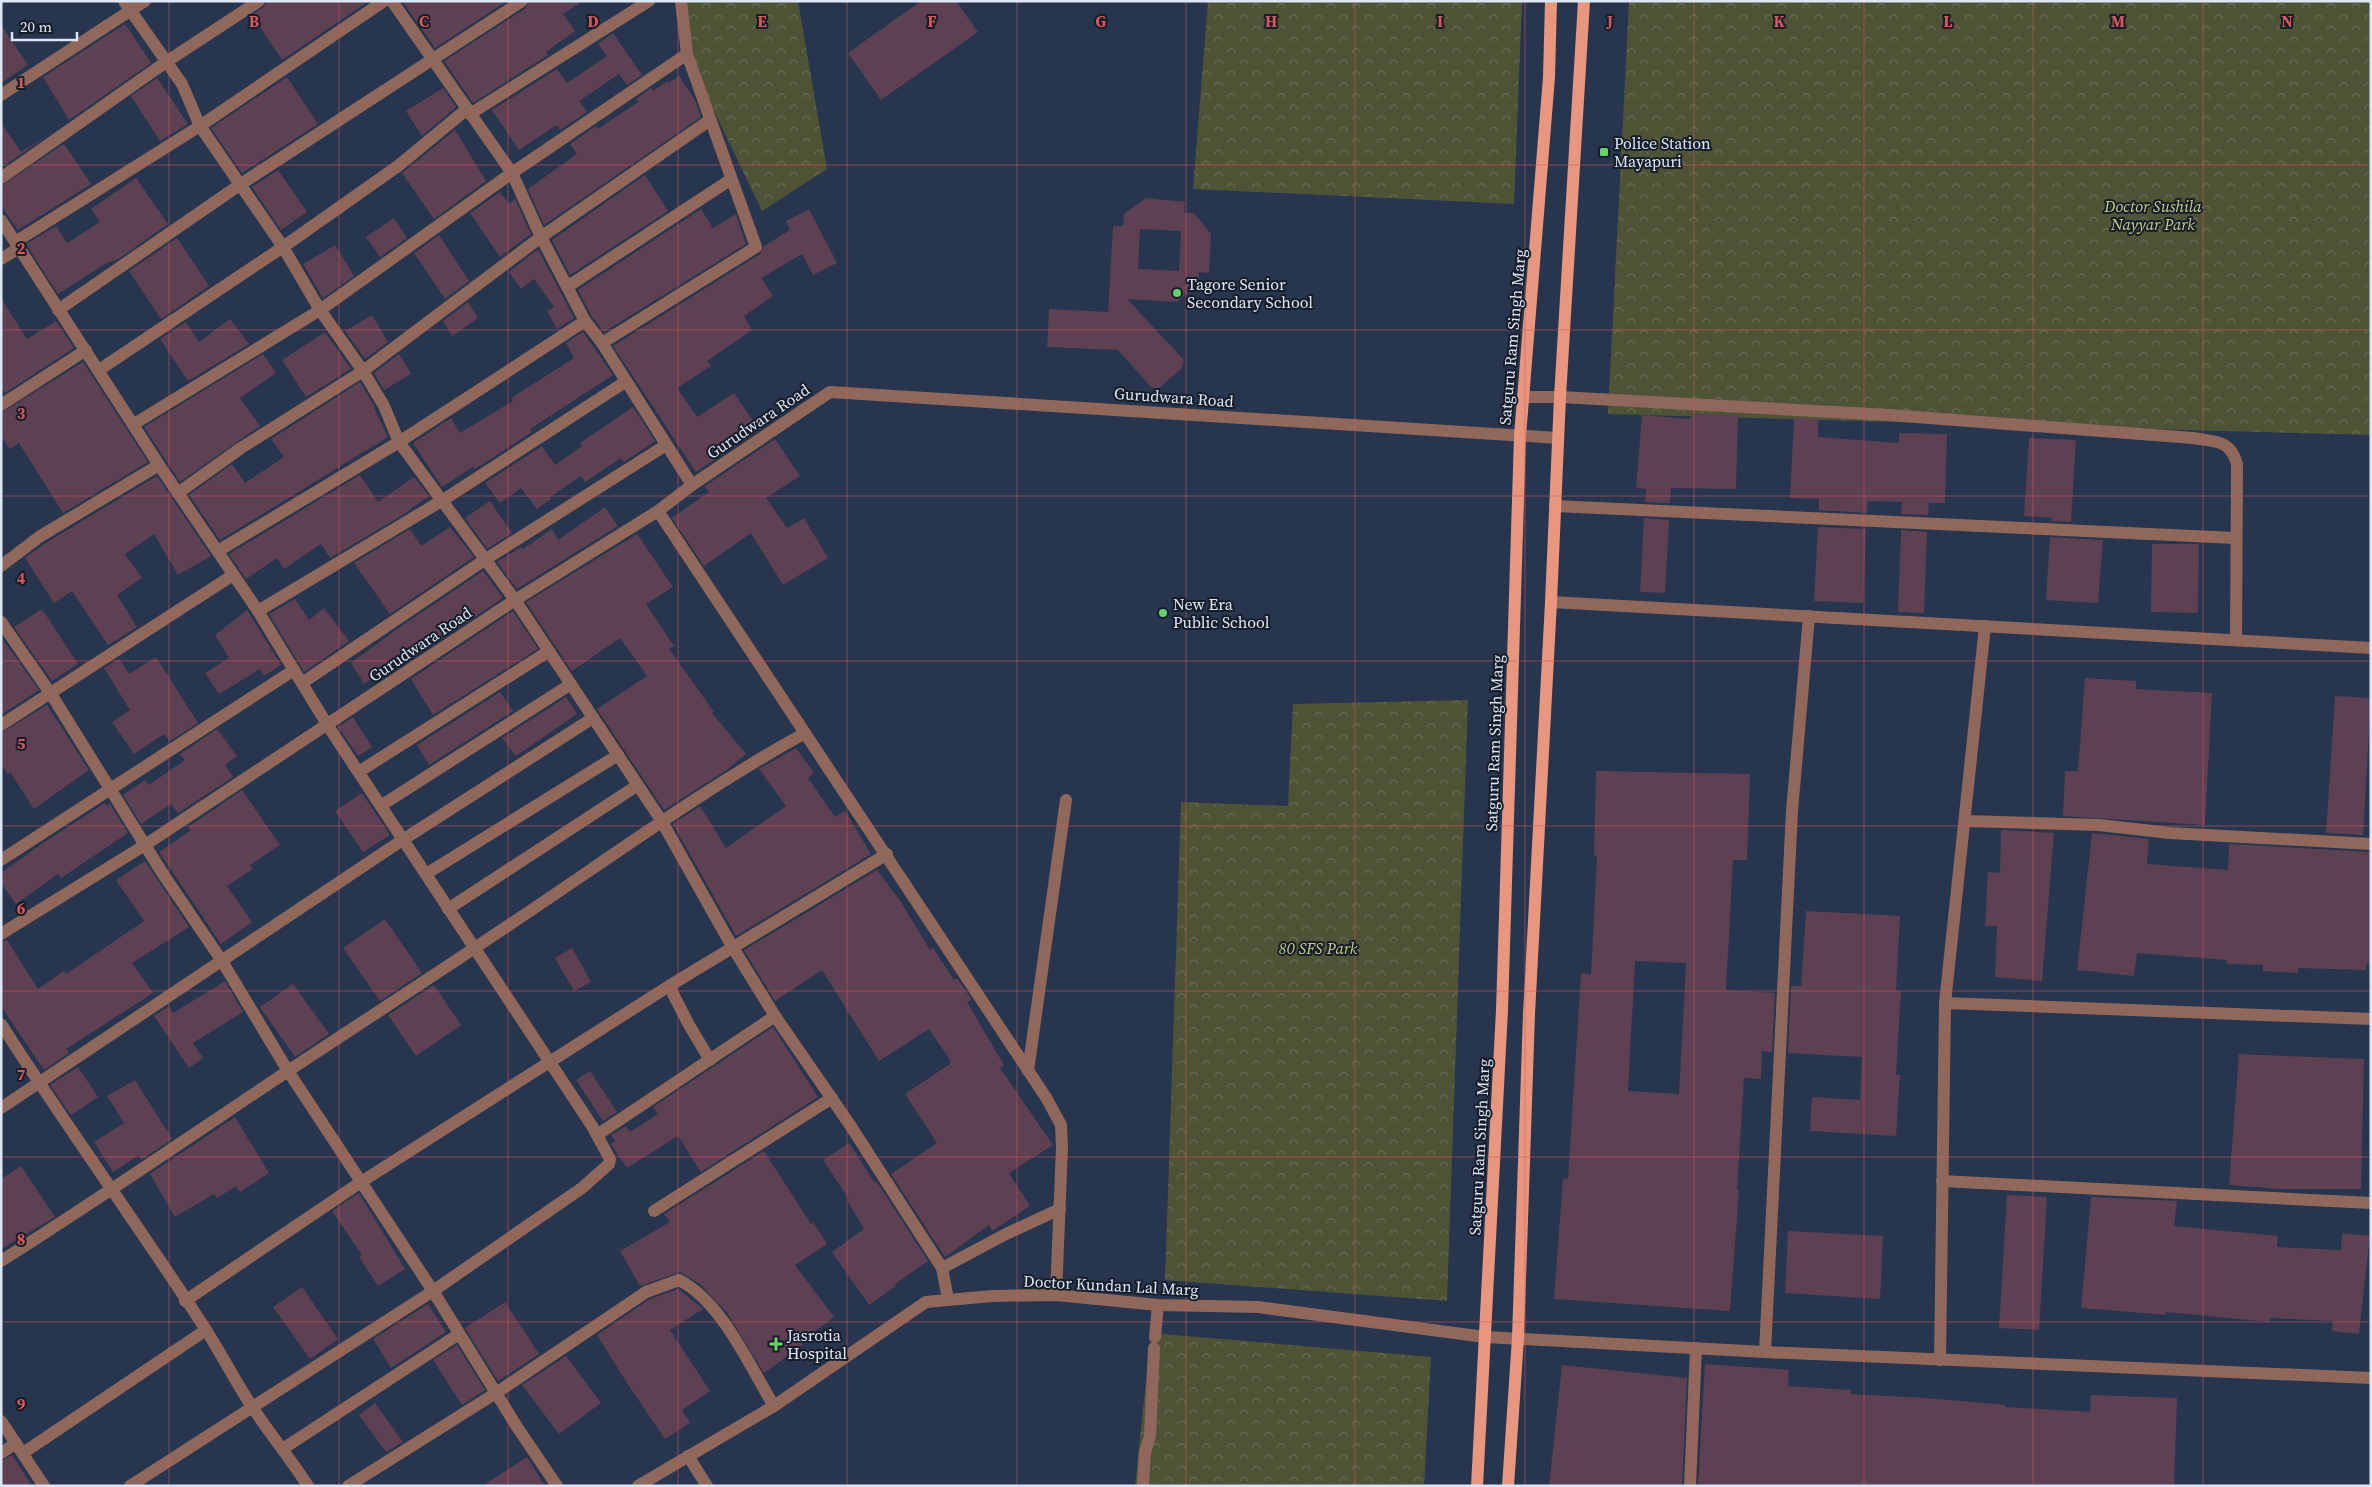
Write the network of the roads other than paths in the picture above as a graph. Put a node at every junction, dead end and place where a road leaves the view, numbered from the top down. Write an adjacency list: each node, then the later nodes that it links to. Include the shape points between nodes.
1 (145, 1): 10 (street)
2 (259, 1): 13 (street)
3 (384, 1): 17 (street)
4 (392, 1): 12 (street)
5 (522, 1): 12 (street)
6 (650, 1): 15 (street)
7 (681, 1): 11 (street)
8 (1551, 1): 36 (main road, Satguru Ram Singh Marg, via 1549,77)
9 (1584, 1): 37 (main road)
10 (127, 6): 13 (street); 14 (street)
11 (687, 54): 16 (street); 18 (street)
12 (433, 61): 15 (street); 21 (street)
13 (166, 62): 17 (street, via 182,84); 19 (street)
14 (1, 94)
15 (469, 112): 18 (street); 25 (street)
16 (710, 120): 20 (street); 23 (street)
17 (200, 126): 21 (street); 24 (street)
18 (512, 173): 23 (street); 29 (street)
19 (1, 178)
20 (730, 180): 27 (street); 31 (street, via 756,247)
21 (240, 184): 25 (street); 28 (street)
22 (1, 220): 24 (street)
23 (541, 237): 27 (street); 34 (street)
24 (17, 245): 26 (street); 28 (street)
25 (283, 247): 29 (street); 33 (street)
26 (1, 259)
27 (567, 287): 30 (street)
28 (58, 310): 32 (street)
29 (320, 310): 34 (street); 39 (street)
30 (585, 321): 31 (street); 42 (street)
31 (602, 343): 35 (street)
32 (86, 350): 33 (street); 38 (street)
33 (99, 370): 39 (street)
34 (363, 371): 42 (street, via 384,406); 46 (street, via 240,448)
35 (625, 382): 43 (street); 47 (street)
36 (1523, 397): 37 (street); 40 (main road, Satguru Ram Singh Marg)
37 (1560, 397): 41 (main road); 50 (street, via 1898,416 2193,438 2225,444 2234,452 2237,464)
38 (1, 405)
39 (134, 424): 44 (street)
40 (1520, 436): 41 (street, Gurudwara Road); 45 (street, Gurudwara Road, via 830,392); 119 (main road, Satguru Ram Singh Marg, via 1502,1010)
41 (1558, 438): 48 (main road)
42 (399, 442): 47 (street); 51 (street)
43 (666, 445): 45 (street); 52 (street)
44 (159, 465): 46 (street); 53 (street, via 39,537)
45 (692, 484): 49 (street, Gurudwara Road)
46 (178, 493): 51 (street)
47 (443, 500): 52 (street); 57 (street)
48 (1555, 506): 50 (street); 56 (main road)
49 (658, 511): 55 (street, Gurudwara Road); 71 (street)
50 (2235, 538): 61 (street)
51 (218, 551): 54 (street)
52 (486, 559): 55 (street); 65 (street)
53 (1, 566)
54 (234, 575): 57 (street); 67 (street)
55 (515, 600): 63 (street); 70 (street, Gurudwara Road)
56 (1552, 602): 58 (street); 120 (main road, via 1529,1014)
57 (258, 611): 64 (street)
58 (1809, 616): 60 (street); 122 (street, via 1792,811)
59 (1, 622): 67 (street)
60 (1985, 626): 61 (street); 79 (street)
61 (2236, 640): 62 (street)
62 (2371, 648)
63 (549, 651): 66 (street); 73 (street)
64 (294, 670): 65 (street); 75 (street)
65 (302, 683): 70 (street)
66 (571, 684): 68 (street); 77 (street)
67 (51, 694): 69 (street); 75 (street)
68 (593, 718): 72 (street); 80 (street)
69 (1, 725)
70 (328, 726): 73 (street); 82 (street, Gurudwara Road)
71 (805, 733): 78 (street); 83 (street)
72 (618, 755): 74 (street); 85 (street)
73 (360, 771): 77 (street)
74 (638, 785): 78 (street); 86 (street)
75 (110, 788): 82 (street); 84 (street)
76 (1066, 800): 99 (street)
77 (382, 805): 80 (street)
78 (661, 820): 88 (street); 89 (street)
79 (1965, 821): 81 (street, via 2099,825 2170,833); 92 (street)
80 (404, 839): 85 (street); 90 (street)
81 (2371, 844)
82 (145, 845): 87 (street, Gurudwara Road); 90 (street)
83 (887, 854): 88 (street); 99 (street)
84 (1, 860)
85 (426, 874): 86 (street)
86 (448, 909): 89 (street)
87 (1, 934)
88 (733, 948): 91 (street); 93 (street)
89 (474, 949): 97 (street); 98 (street)
90 (222, 961): 98 (street); 100 (street)
91 (669, 986): 96 (street); 97 (street)
92 (1945, 1003): 94 (street); 105 (street)
93 (775, 1016): 96 (street); 101 (street)
94 (2371, 1019)
95 (1, 1024): 100 (street)
96 (710, 1060): 103 (street)
97 (550, 1063): 103 (street); 104 (street)
98 (288, 1071): 104 (street); 106 (street)
99 (1028, 1071): 108 (street, via 1060,1125)
100 (39, 1083): 102 (street); 106 (street)
101 (832, 1098): 109 (street); 111 (street)
102 (1, 1108)
103 (597, 1135): 112 (street, via 610,1159 605,1168 582,1188)
104 (361, 1182): 112 (street); 115 (street)
105 (1942, 1182): 107 (street); 123 (street)
106 (113, 1190): 110 (street); 115 (street)
107 (2371, 1202)
108 (1060, 1209): 111 (street); 113 (street)
109 (654, 1211)
110 (1, 1261)
111 (942, 1268): 114 (street)
112 (433, 1291): 118 (street); 126 (street, via 333,1358)
113 (1056, 1295): 114 (street, Doctor Kundan Lal Marg); 116 (street, Doctor Kundan Lal Marg)
114 (948, 1299): 127 (street, Doctor Kundan Lal Marg, via 926,1302)
115 (185, 1301): 117 (street)
116 (1158, 1304): 119 (street, Doctor Kundan Lal Marg, via 1258,1307); 140 (street, via 1150,1436 1145,1452)
117 (206, 1330): 126 (street); 129 (street)
118 (459, 1334): 125 (street); 130 (street)
119 (1485, 1336): 120 (street, Doctor Kundan Lal Marg); 141 (main road, Satguru Ram Singh Marg)
120 (1518, 1338): 121 (street, Doctor Kundan Lal Marg); 142 (main road)
121 (1696, 1348): 122 (street, Doctor Kundan Lal Marg); 143 (street)
122 (1765, 1352): 123 (street, Doctor Kundan Lal Marg)
123 (1940, 1360): 124 (street, Doctor Kundan Lal Marg)
124 (2371, 1378)
125 (496, 1393): 127 (street, via 646,1292 679,1280 694,1288 714,1308); 136 (street); 137 (street)
126 (252, 1406): 130 (street); 134 (street)
127 (774, 1406): 132 (street, Doctor Kundan Lal Marg)
128 (1, 1421): 129 (street)
129 (19, 1448): 131 (street); 133 (street)
130 (284, 1448): 135 (street)
131 (1, 1453)
132 (688, 1456): 138 (street, Doctor Kundan Lal Marg); 139 (street)
133 (41, 1484)
134 (130, 1486)
135 (308, 1486)
136 (348, 1486)
137 (557, 1486)
138 (638, 1486)
139 (707, 1486)
140 (1143, 1486)
141 (1478, 1486)
142 (1508, 1486)
143 (1690, 1486)

